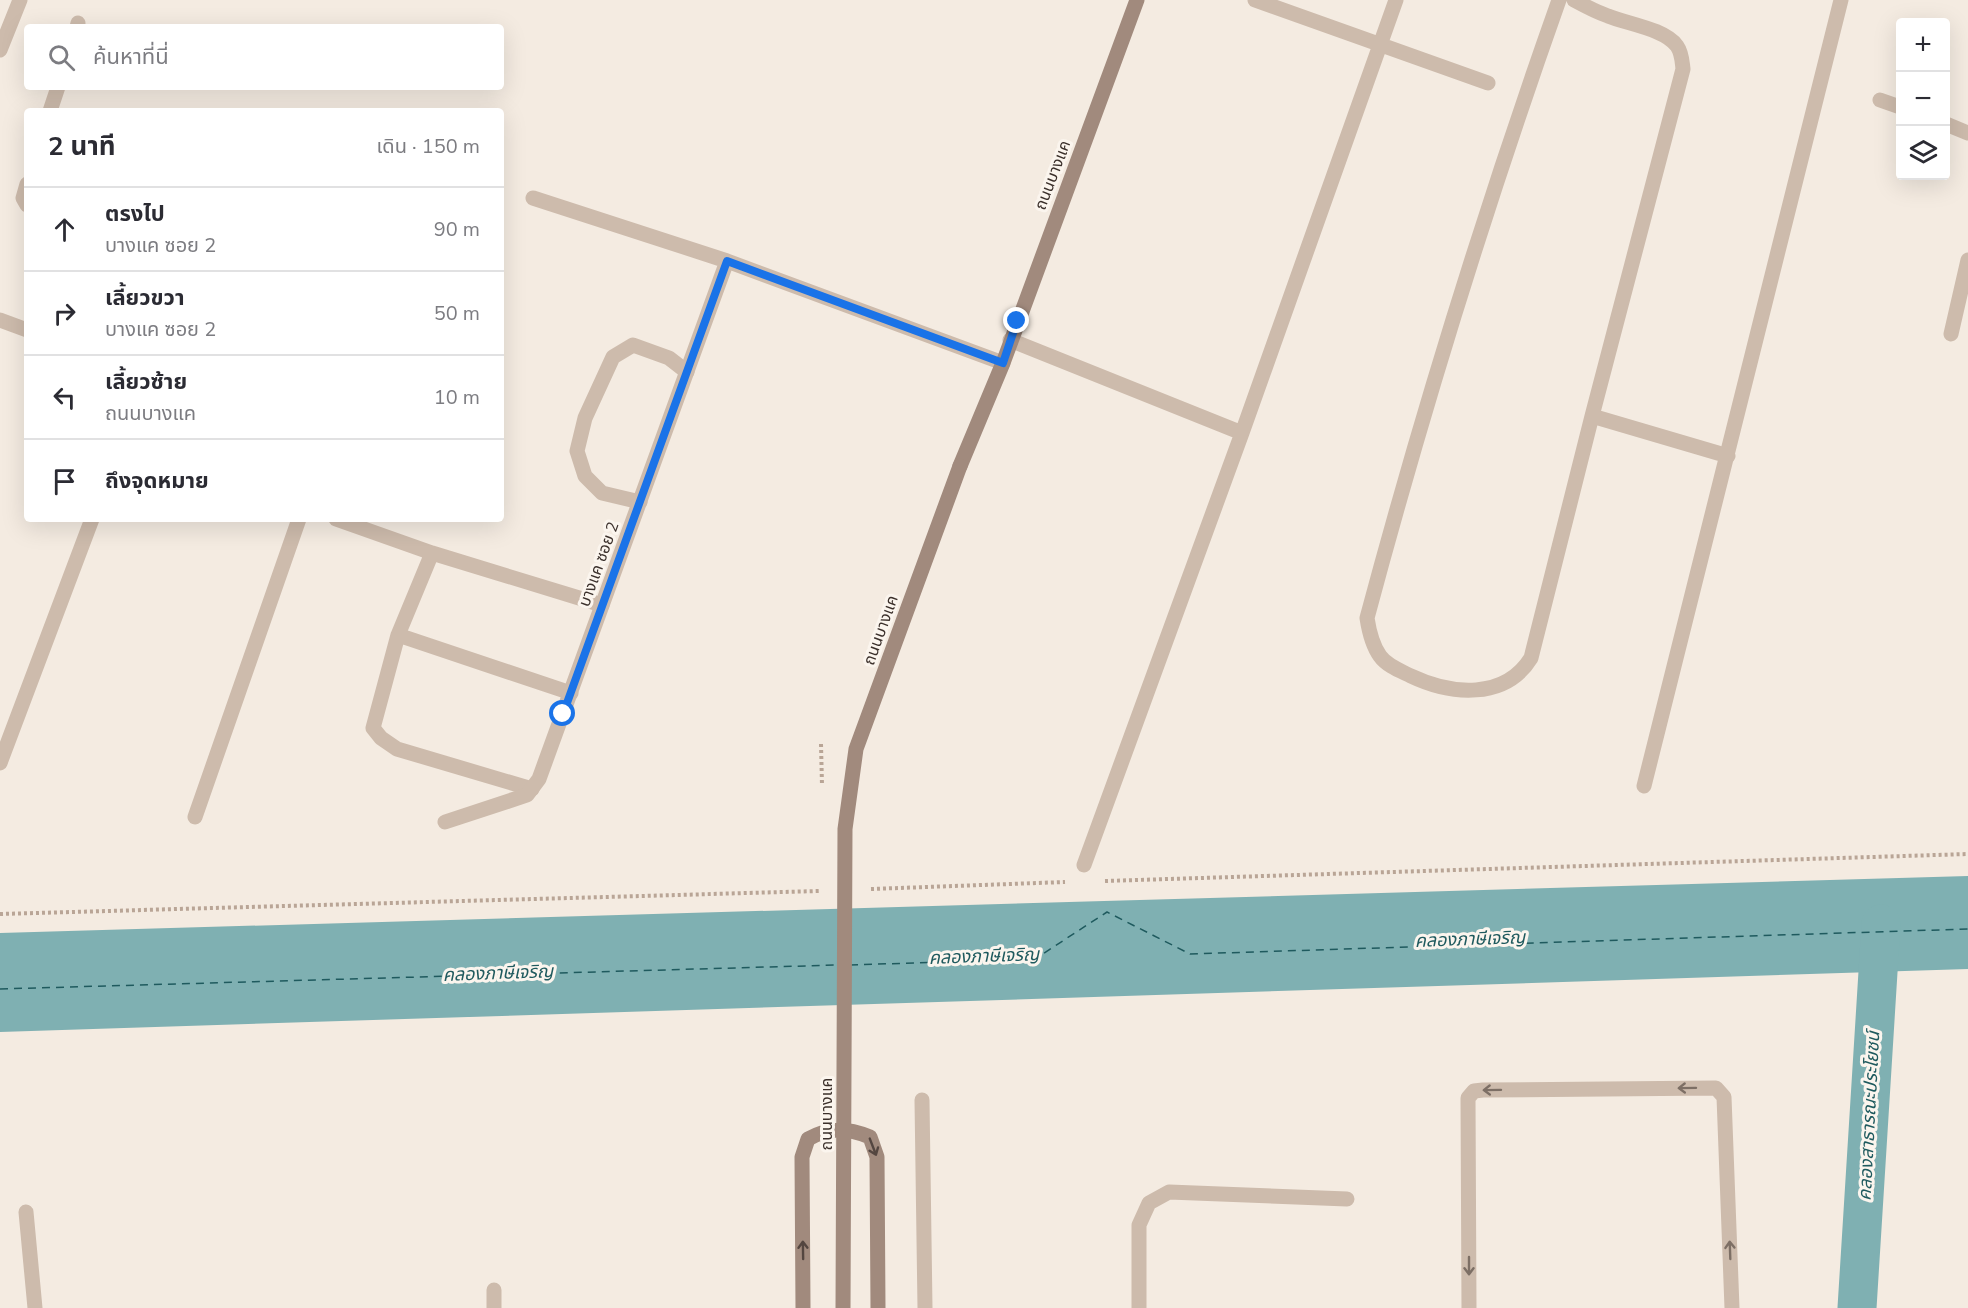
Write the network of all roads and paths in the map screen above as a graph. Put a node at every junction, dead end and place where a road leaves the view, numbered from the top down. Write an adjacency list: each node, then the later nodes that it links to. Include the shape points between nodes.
1 (20, 0): 9 (street)
2 (1137, 0): 23 (main road, ถนนบางแค)
3 (1255, 0): 8 (street)
4 (1396, 0): 8 (street)
5 (1559, 0): 26 (street, via 1443,352 1368,612 1368,630 1381,658 1397,670 1434,685 1476,691 1511,681 1523,671 1532,658)
6 (1574, 0): 26 (street, via 1670,39 1678,47 1683,69)
7 (1841, 0): 28 (street)
8 (1380, 45): 10 (street); 27 (street)
9 (0, 50)
10 (1488, 83)
11 (57, 90): 14 (street)
12 (1880, 100): 13 (street)
13 (1896, 106)
14 (51, 108)
15 (1950, 125): 16 (street)
16 (1968, 132)
17 (533, 198): 19 (street)
18 (1968, 260): 22 (street)
19 (727, 261): 24 (street); 25 (street, บางแค ซอย 2)
20 (0, 320): 21 (street)
21 (24, 329)
22 (1951, 334)
23 (1010, 340): 24 (main road, ถนนบางแค); 27 (street)
24 (1003, 363): 58 (main road, ถนนบางแค, bridge, via 960,466 856,749 845,829)
25 (687, 372): 29 (street, บางแค ซอย 2); 29 (street, via 669,358 633,345 613,357 585,418 577,451 585,476 602,494)
26 (1592, 416): 28 (street)
27 (1242, 433): 45 (street)
28 (1728, 456): 39 (street)
29 (640, 502): 34 (street, บางแค ซอย 2)
30 (91, 522): 38 (street)
31 (298, 522): 42 (street)
32 (344, 522): 33 (street)
33 (432, 553): 34 (street); 35 (street)
34 (602, 605): 36 (street, บางแค ซอย 2)
35 (398, 635): 36 (street); 40 (street, via 373,728 381,738 397,749)
36 (571, 693): 40 (street, บางแค ซอย 2)
37 (821, 744): 41 (path)
38 (0, 763)
39 (1644, 786)
40 (532, 789): 43 (street, via 527,795)
41 (822, 794)
42 (195, 817)
43 (445, 822)
44 (1968, 854): 46 (path)
45 (1084, 865)
46 (1103, 881)
47 (1068, 882): 48 (path)
48 (861, 889)
49 (827, 890): 50 (path)
50 (0, 914)
51 (922, 1100): 60 (street)
52 (1347, 1199): 61 (street, via 1168,1192 1149,1203 1139,1225)
53 (26, 1212): 55 (street)
54 (494, 1290): 56 (street)
55 (35, 1308)
56 (494, 1308)
57 (803, 1308): 59 (main road, one-way to 59, via 802,1157 808,1139 823,1131 854,1131 870,1137 877,1157)
58 (843, 1308)
59 (878, 1308)
60 (925, 1308)
61 (1139, 1308)
62 (1469, 1308): 63 (street, one-way to 62, via 1724,1097 1716,1088 1474,1091 1468,1098)
63 (1732, 1308)

